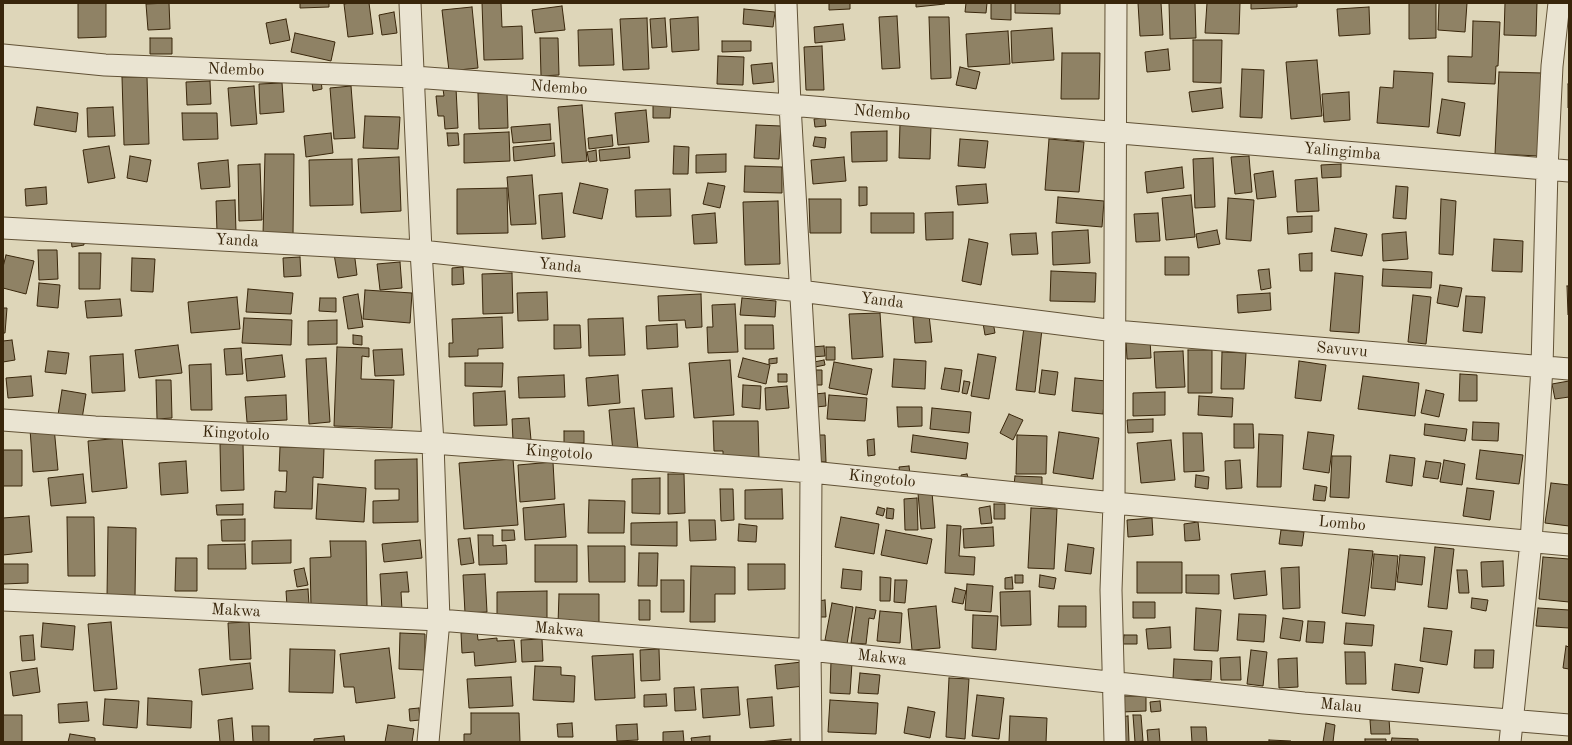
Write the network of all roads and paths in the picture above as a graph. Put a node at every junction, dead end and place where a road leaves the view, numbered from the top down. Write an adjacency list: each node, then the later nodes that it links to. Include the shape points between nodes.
1 (410, 3): 7 (street)
2 (786, 3): 8 (street)
3 (1116, 3): 9 (street)
4 (1559, 3): 6 (street)
5 (3, 55): 7 (street, Ndembo, via 105,65)
6 (1561, 66): 10 (street)
7 (414, 77): 8 (street, Ndembo); 13 (street)
8 (790, 105): 9 (street, Ndembo); 14 (street)
9 (1115, 133): 10 (street, Yalingimba); 15 (street)
10 (1547, 169): 11 (street, Yalingimba); 16 (street)
11 (1569, 171)
12 (3, 228): 13 (street, Yanda)
13 (421, 251): 14 (street, Yanda); 19 (street)
14 (800, 291): 15 (street, Yanda); 20 (street)
15 (1115, 331): 16 (street, Savuvu); 21 (street)
16 (1542, 367): 17 (street, Savuvu); 22 (street)
17 (1569, 369)
18 (3, 420): 19 (street, Kingotolo, via 95,427)
19 (433, 443): 20 (street, Kingotolo); 25 (street)
20 (811, 472): 21 (street, Kingotolo); 26 (street)
21 (1114, 503): 22 (street, Lombo); 27 (street, via 1111,590)
22 (1531, 542): 23 (street, Lombo); 28 (street)
23 (1569, 545)
24 (3, 600): 25 (street, Makwa)
25 (439, 620): 26 (street, Makwa); 30 (street)
26 (810, 650): 27 (street, Makwa); 31 (street)
27 (1113, 682): 28 (street, Malau, via 1304,703); 32 (street)
28 (1512, 721): 29 (street, Malau); 33 (street)
29 (1569, 726)
30 (428, 742)
31 (811, 742)
32 (1116, 742)
33 (1510, 742)

